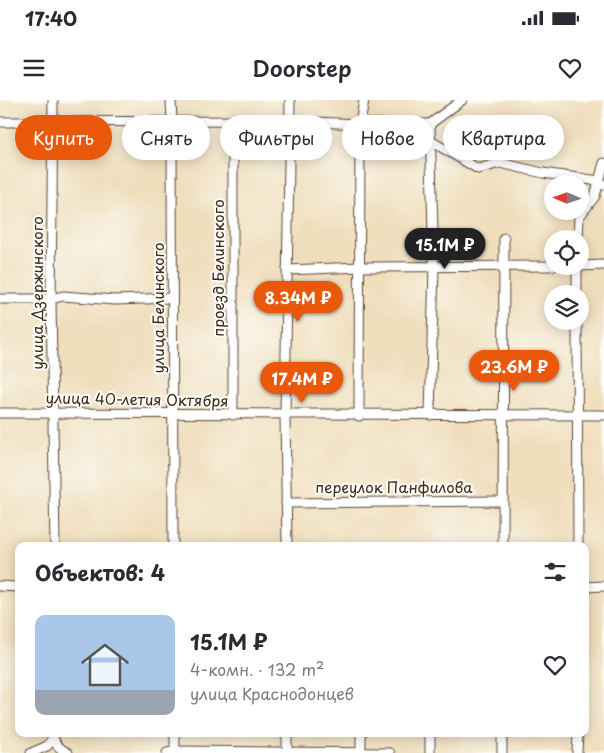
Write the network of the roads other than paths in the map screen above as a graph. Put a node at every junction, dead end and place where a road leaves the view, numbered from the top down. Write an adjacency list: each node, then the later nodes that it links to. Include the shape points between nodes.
1 (53, 100): 6 (street, улица Дзержинского)
2 (170, 100): 7 (street, улица Белинского)
3 (290, 100): 8 (street)
4 (364, 100): 9 (street)
5 (462, 100): 12 (street)
6 (52, 115)
7 (171, 115)
8 (290, 115)
9 (362, 115)
10 (0, 122): 11 (street)
11 (15, 122)
12 (433, 122)
13 (433, 142): 21 (street, via 478,169 500,163)
14 (52, 160): 33 (street, улица Дзержинского)
15 (172, 160): 31 (street, улица Белинского)
16 (233, 160): 39 (street, проезд Белинского)
17 (289, 160): 30 (street)
18 (360, 160): 28 (street)
19 (431, 160): 29 (street)
20 (604, 163): 21 (street)
21 (601, 183): 22 (street, via 579,217)
22 (578, 230)
23 (504, 238): 25 (street)
24 (604, 265): 27 (street)
25 (504, 266): 26 (street); 29 (street); 37 (street)
26 (544, 266)
27 (589, 266)
28 (361, 267): 29 (street); 30 (street); 43 (street)
29 (434, 267): 44 (street)
30 (287, 270): 42 (street)
31 (172, 298): 33 (street, via 115,300 63,296); 38 (street, улица Белинского)
32 (0, 299): 33 (street)
33 (51, 299): 35 (street, улица Дзержинского)
34 (577, 330): 40 (street)
35 (53, 413): 36 (street, улица 40-летия Октября); 38 (street, улица 40-летия Октября); 47 (street, улица Дзержинского)
36 (0, 414)
37 (502, 414): 40 (street, улица 40-летия Октября); 44 (street, улица 40-летия Октября); 45 (street)
38 (173, 415): 39 (street, улица 40-летия Октября); 48 (street, улица Белинского)
39 (233, 415): 42 (street, улица 40-летия Октября)
40 (576, 415): 41 (street, улица 40-летия Октября); 51 (street)
41 (604, 415)
42 (286, 416): 43 (street, улица 40-летия Октября); 46 (street)
43 (359, 416): 44 (street, улица 40-летия Октября)
44 (430, 416)
45 (502, 501): 46 (street, переулок Панфилова); 50 (street)
46 (286, 502): 49 (street)
47 (55, 542)
48 (173, 542)
49 (287, 542)
50 (503, 542)
51 (578, 542)
52 (0, 586): 54 (street)
53 (604, 586): 55 (street)
54 (15, 587)
55 (589, 587)
56 (52, 737): 65 (street, via 46,746)
57 (53, 737): 66 (street, via 58,747)
58 (174, 737): 64 (street)
59 (287, 737): 67 (street)
60 (361, 737): 68 (street)
61 (430, 737): 70 (street)
62 (502, 737): 71 (street)
63 (578, 737): 72 (street)
64 (171, 752): 67 (street)
65 (31, 753)
66 (68, 753)
67 (287, 753): 68 (street)
68 (361, 753): 69 (street)
69 (390, 753)
70 (430, 753)
71 (502, 753)
72 (577, 753)

